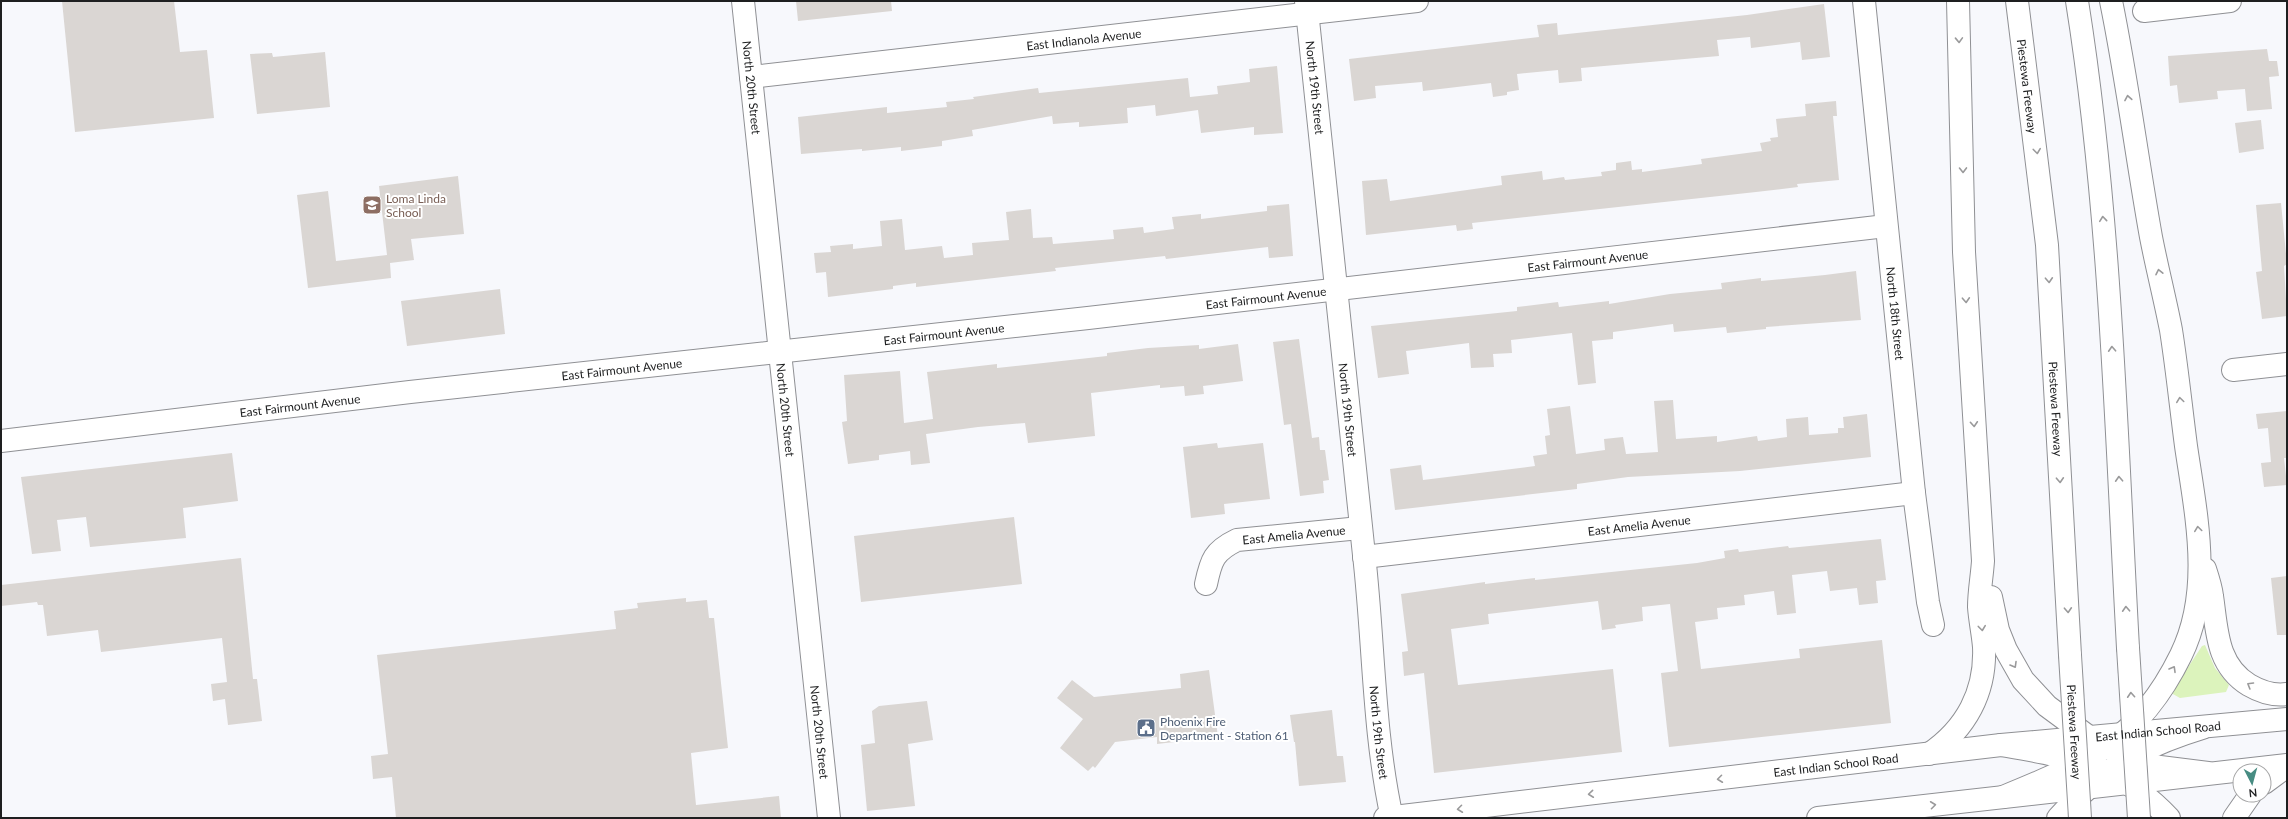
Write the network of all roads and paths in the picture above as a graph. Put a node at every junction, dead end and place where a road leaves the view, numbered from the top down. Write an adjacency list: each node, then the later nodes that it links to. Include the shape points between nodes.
1 (743, 1): 11 (main road, North 20th Street)
2 (1417, 1): 9 (main road, East Indianola Avenue)
3 (1864, 1): 12 (main road, North 18th Street)
4 (1958, 1): 22 (main road, one-way to 22, via 1964,252)
5 (2017, 1): 47 (main road, Piestewa Freeway, one-way to 47, bridge, via 2048,245)
6 (2077, 1): 48 (main road, one-way to 6, bridge, via 2105,240)
7 (2112, 1): 20 (main road, one-way to 7, via 2171,330 2151,236)
8 (2230, 1): 10 (main road)
9 (1307, 7): 11 (main road, East Indianola Avenue); 13 (main road, North 19th Street)
10 (2144, 11)
11 (751, 77): 14 (main road, North 20th Street)
12 (1886, 226): 13 (main road, East Fairmount Avenue); 18 (main road, North 18th Street)
13 (1336, 288): 14 (main road, East Fairmount Avenue); 19 (main road, North 19th Street)
14 (781, 351): 17 (main road, East Fairmount Avenue); 42 (main road, North 20th Street)
15 (2287, 364): 16 (main road)
16 (2233, 370)
17 (1, 441)
18 (1914, 493): 21 (main road, East Amelia Avenue); 24 (main road, North 18th Street)
19 (1360, 528): 21 (main road, North 19th Street); 23 (main road, East Amelia Avenue, via 1237,540 1225,545 1215,554)
20 (2200, 550): 25 (main road, one-way to 20, via 2270,694 2258,690 2241,680 2230,668 2222,653 2215,627 2212,595); 29 (main road, one-way to 20, via 2157,695 2181,654 2190,633 2195,610)
21 (1364, 557): 43 (main road, North 19th Street)
22 (1983, 561): 28 (main road, one-way to 28, via 1998,630 2020,674 2047,706); 31 (main road, one-way to 31, via 1979,606 1984,666 1981,682 1971,708 1954,734)
23 (1206, 584)
24 (1933, 626)
25 (2287, 694)
26 (2287, 719): 27 (main road, East Indian School Road)
27 (2202, 728): 29 (main road, East Indian School Road); 32 (main road, via 2168,739)
28 (2089, 737): 29 (main road); 30 (main road, East Indian School Road)
29 (2117, 740): 32 (main road); 33 (main road)
30 (2001, 745): 31 (main road, East Indian School Road); 33 (main road)
31 (1929, 754): 43 (main road, East Indian School Road, one-way to 43)
32 (2127, 758): 35 (main road, via 2160,767); 36 (main road)
33 (2084, 761): 36 (main road); 39 (main road)
34 (2287, 765): 35 (main road); 37 (main road)
35 (2208, 774): 36 (main road)
36 (2117, 777): 38 (main road); 49 (main road, via 2146,796)
37 (2272, 777)
38 (2090, 786): 39 (main road); 46 (main road)
39 (2003, 797): 41 (main road, one-way to 39)
40 (2244, 803): 50 (main road)
41 (1880, 812): 44 (main road); 45 (main road)
42 (829, 818)
43 (1390, 818)
44 (1818, 818)
45 (1909, 818)
46 (2058, 818)
47 (2080, 818)
48 (2139, 818)
49 (2169, 818)
50 (2234, 818)

